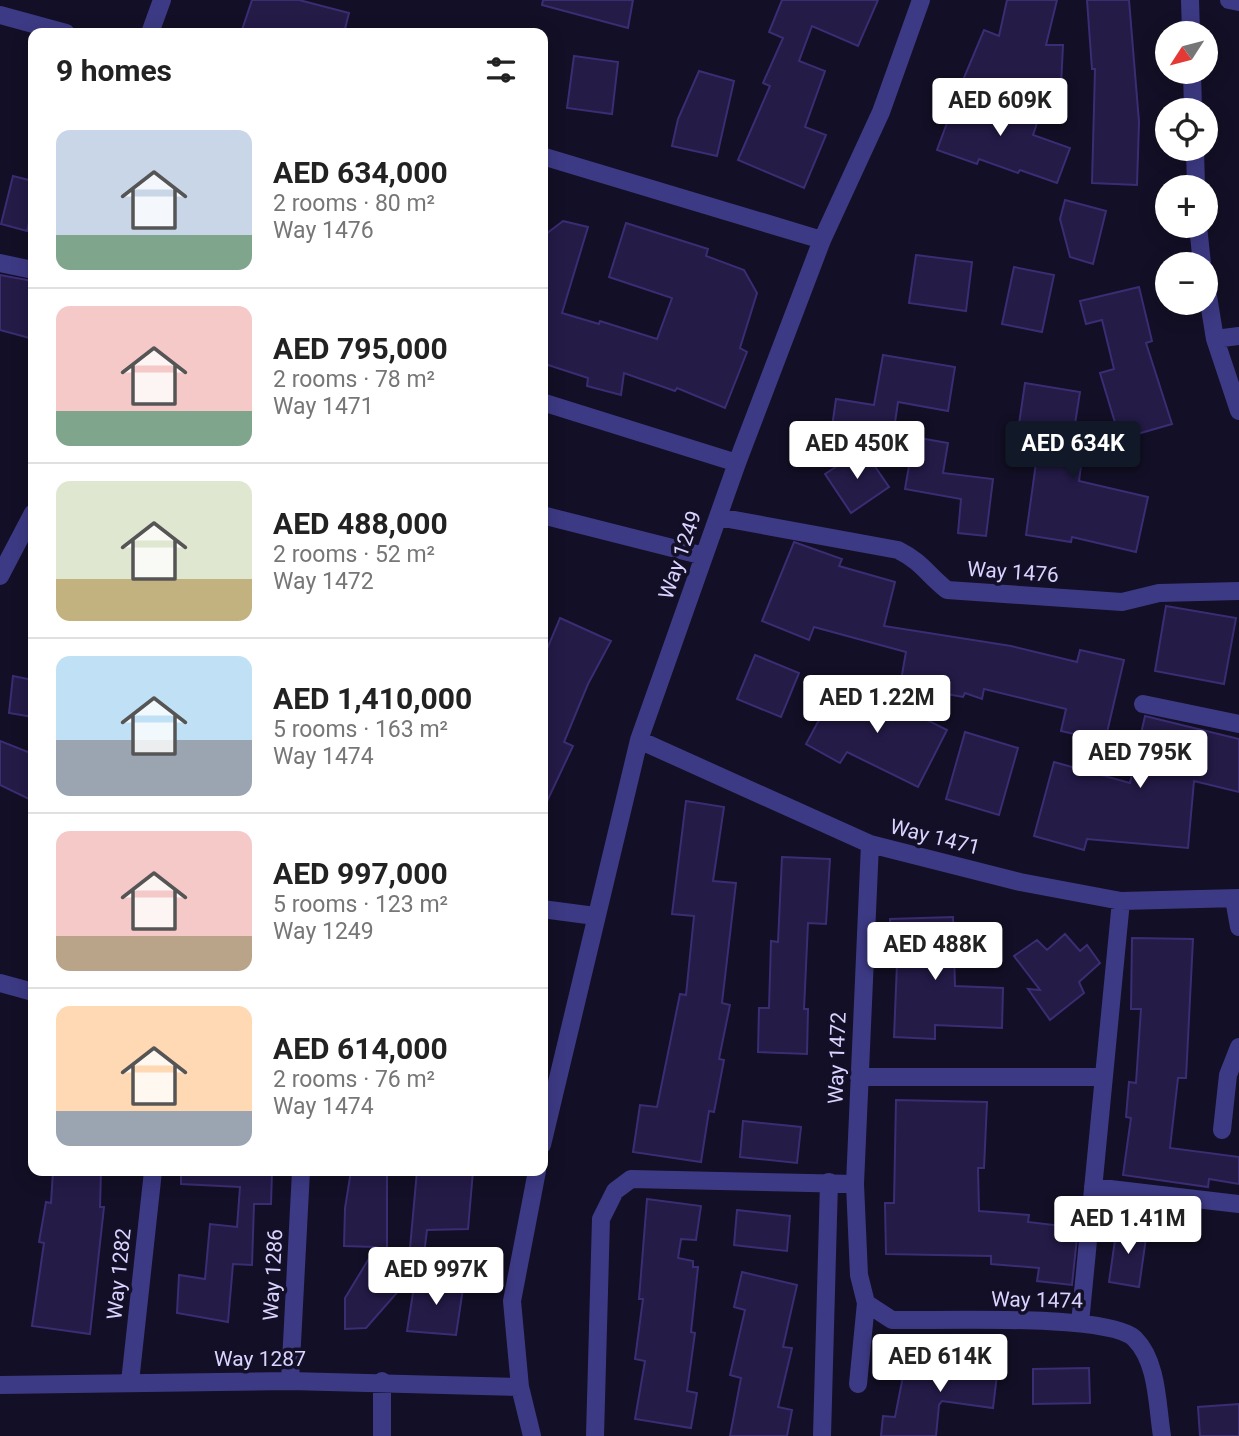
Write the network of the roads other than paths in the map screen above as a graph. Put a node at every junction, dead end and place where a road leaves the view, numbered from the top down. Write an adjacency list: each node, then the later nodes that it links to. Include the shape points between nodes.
1 (162, 0): 9 (street)
2 (921, 0): 11 (street, Way 1249, via 881,112)
3 (1189, 0): 7 (street)
4 (1229, 0): 5 (street)
5 (1239, 2)
6 (0, 15): 8 (street)
7 (1190, 21)
8 (48, 28)
9 (152, 28)
10 (548, 158): 11 (street)
11 (822, 240): 19 (street, Way 1249)
12 (0, 263): 13 (street)
13 (28, 269)
14 (1211, 315): 16 (street)
15 (1239, 336): 16 (street)
16 (1215, 339): 18 (street)
17 (548, 404): 19 (street)
18 (1239, 411)
19 (737, 463): 21 (street, Way 1249)
20 (548, 517): 23 (street)
21 (718, 517): 23 (street, Way 1249); 25 (street, Way 1476, via 898,550 918,560 947,590 1122,601 1159,593)
22 (28, 523): 24 (street)
23 (704, 556): 28 (street, Way 1249)
24 (0, 576)
25 (1239, 591)
26 (1143, 704): 27 (street)
27 (1239, 724)
28 (639, 740): 29 (street, Way 1471); 33 (street, Way 1249)
29 (870, 844): 31 (street, Way 1471, via 1020,882); 38 (street, Way 1472)
30 (1236, 898): 31 (street, Way 1471); 34 (street)
31 (1121, 901): 39 (street)
32 (548, 910): 33 (street)
33 (595, 916): 40 (street, Way 1249)
34 (1239, 927)
35 (0, 983): 36 (street)
36 (28, 991)
37 (1239, 1047): 41 (street, via 1228,1075)
38 (859, 1077): 39 (street); 46 (street, Way 1472)
39 (1104, 1077): 47 (street)
40 (548, 1120)
41 (1222, 1130)
42 (152, 1176): 53 (street, Way 1282)
43 (301, 1176): 51 (street, Way 1286)
44 (536, 1176): 56 (street, via 512,1301)
45 (829, 1182): 46 (street); 59 (street, via 631,1179 615,1191 601,1219); 60 (street)
46 (855, 1184): 49 (street, Way 1472, via 859,1275)
47 (1093, 1187): 48 (street); 50 (street)
48 (1239, 1204)
49 (866, 1303): 50 (street, Way 1474, via 892,1320); 54 (street)
50 (1080, 1323): 61 (street, Way 1474, via 1119,1328 1134,1337 1145,1352)
51 (290, 1381): 52 (street, Way 1287); 53 (street, Way 1287)
52 (383, 1381): 56 (street, Way 1287); 57 (street)
53 (130, 1382): 55 (street, Way 1287)
54 (859, 1384)
55 (0, 1385)
56 (520, 1387): 58 (street)
57 (382, 1436)
58 (532, 1436)
59 (595, 1436)
60 (822, 1436)
61 (1162, 1436)

